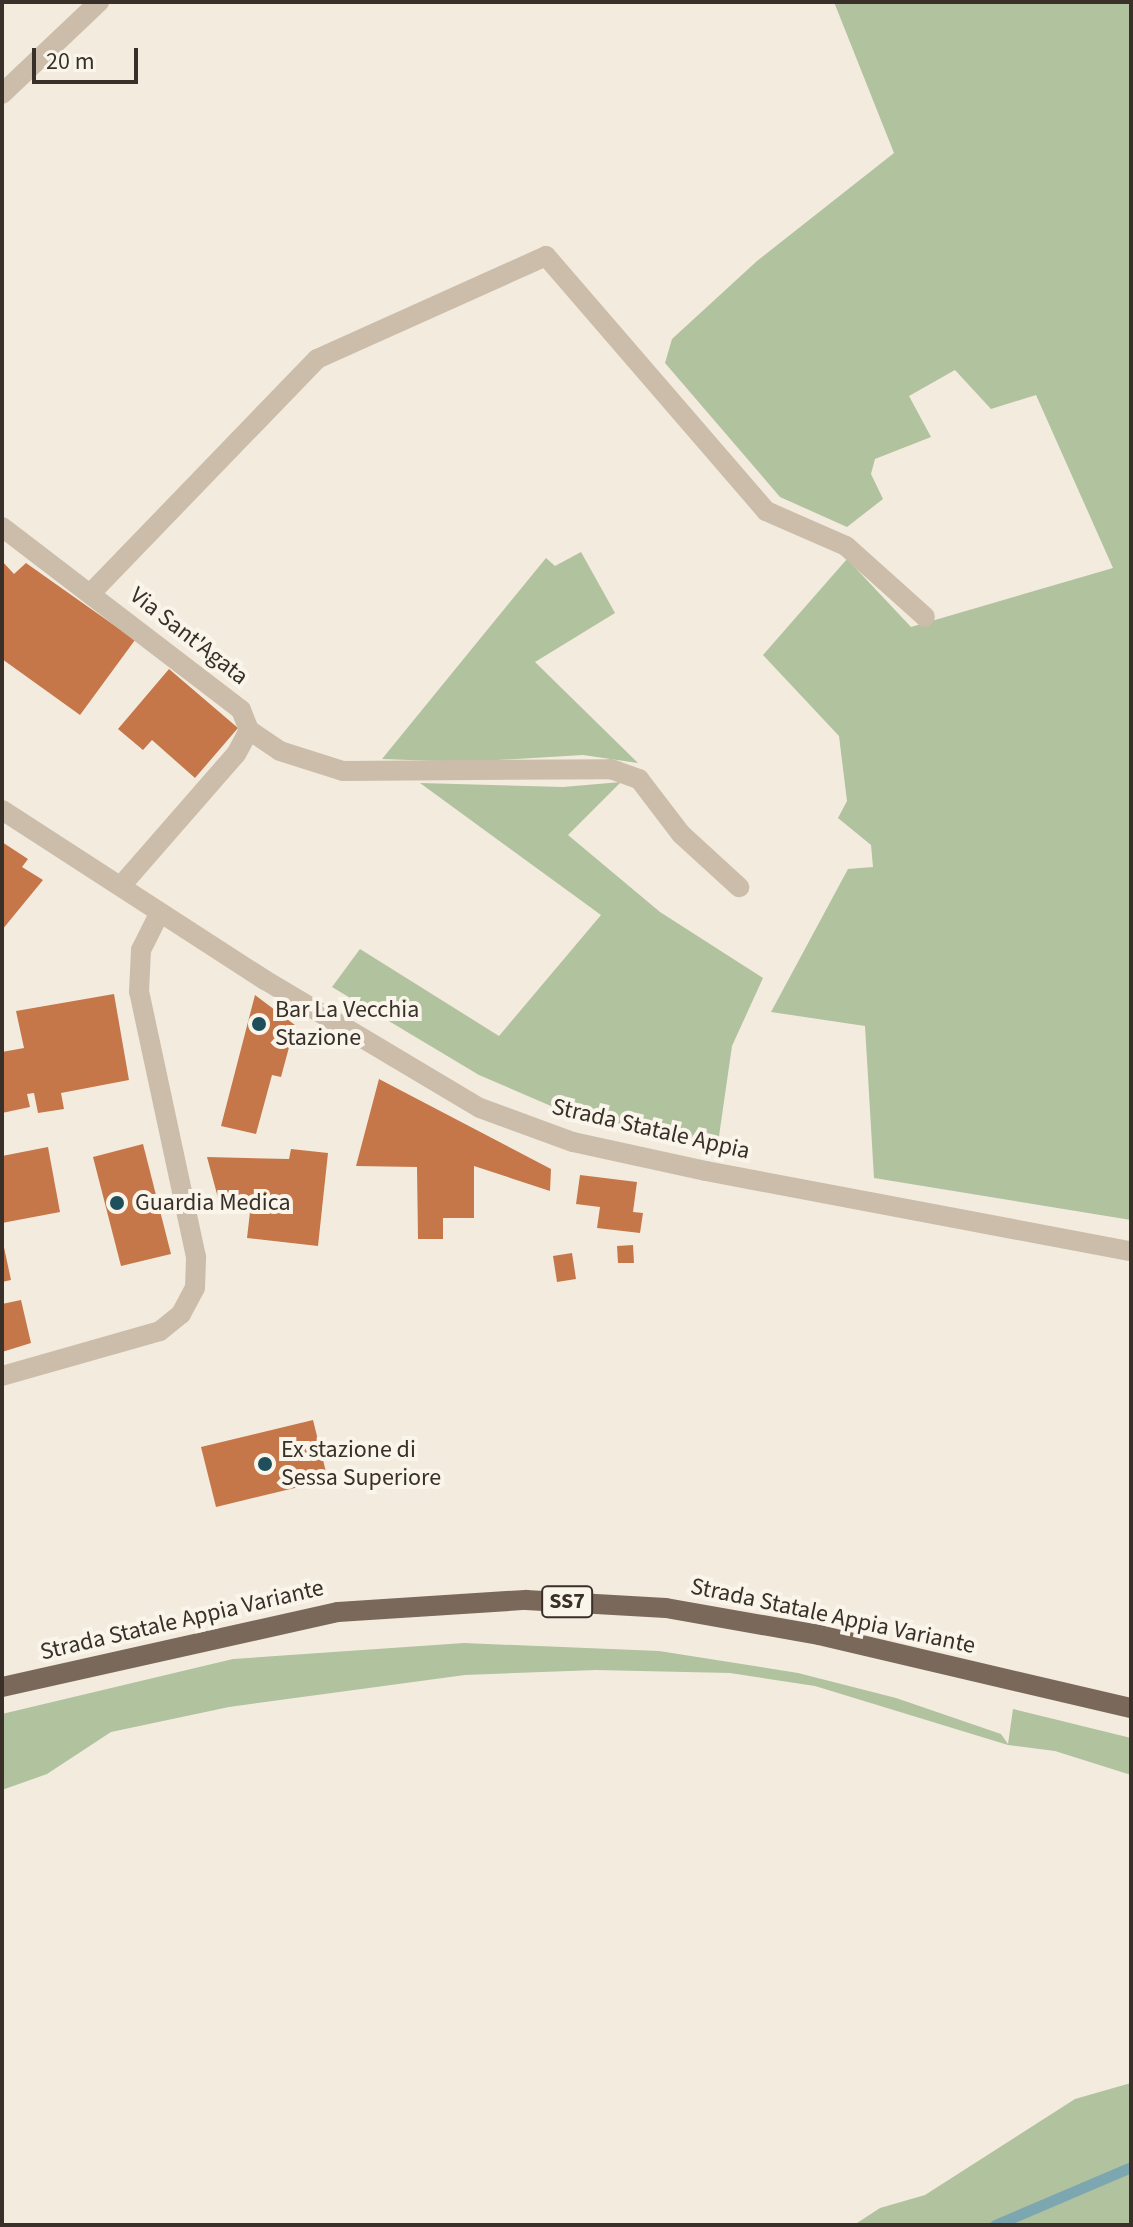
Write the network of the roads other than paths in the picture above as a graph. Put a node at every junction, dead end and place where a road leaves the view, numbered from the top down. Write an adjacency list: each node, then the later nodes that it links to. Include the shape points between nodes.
1 (99, 2): 2 (street)
2 (2, 94)
3 (2, 527): 4 (street, Via Sant'Agata)
4 (92, 592): 5 (street, via 317,359 546,256 766,511 846,546); 6 (street, Via Sant'Agata, via 241,710)
5 (925, 617)
6 (249, 730): 8 (street, via 236,754); 9 (street, via 280,751 343,771 611,769 639,779 681,834)
7 (2, 810): 8 (street, Strada Statale Appia)
8 (121, 886): 10 (street, Strada Statale Appia)
9 (739, 887)
10 (159, 914): 11 (street, Strada Statale Appia, via 480,1108 573,1142); 12 (street, via 141,950 139,992 196,1257 195,1288 181,1314 160,1331)
11 (1131, 1251)
12 (2, 1376)
13 (2, 1687): 14 (main road, Strada Statale Appia Variante / SS7, via 338,1612 526,1600 666,1608 804,1632)
14 (1131, 1708)

